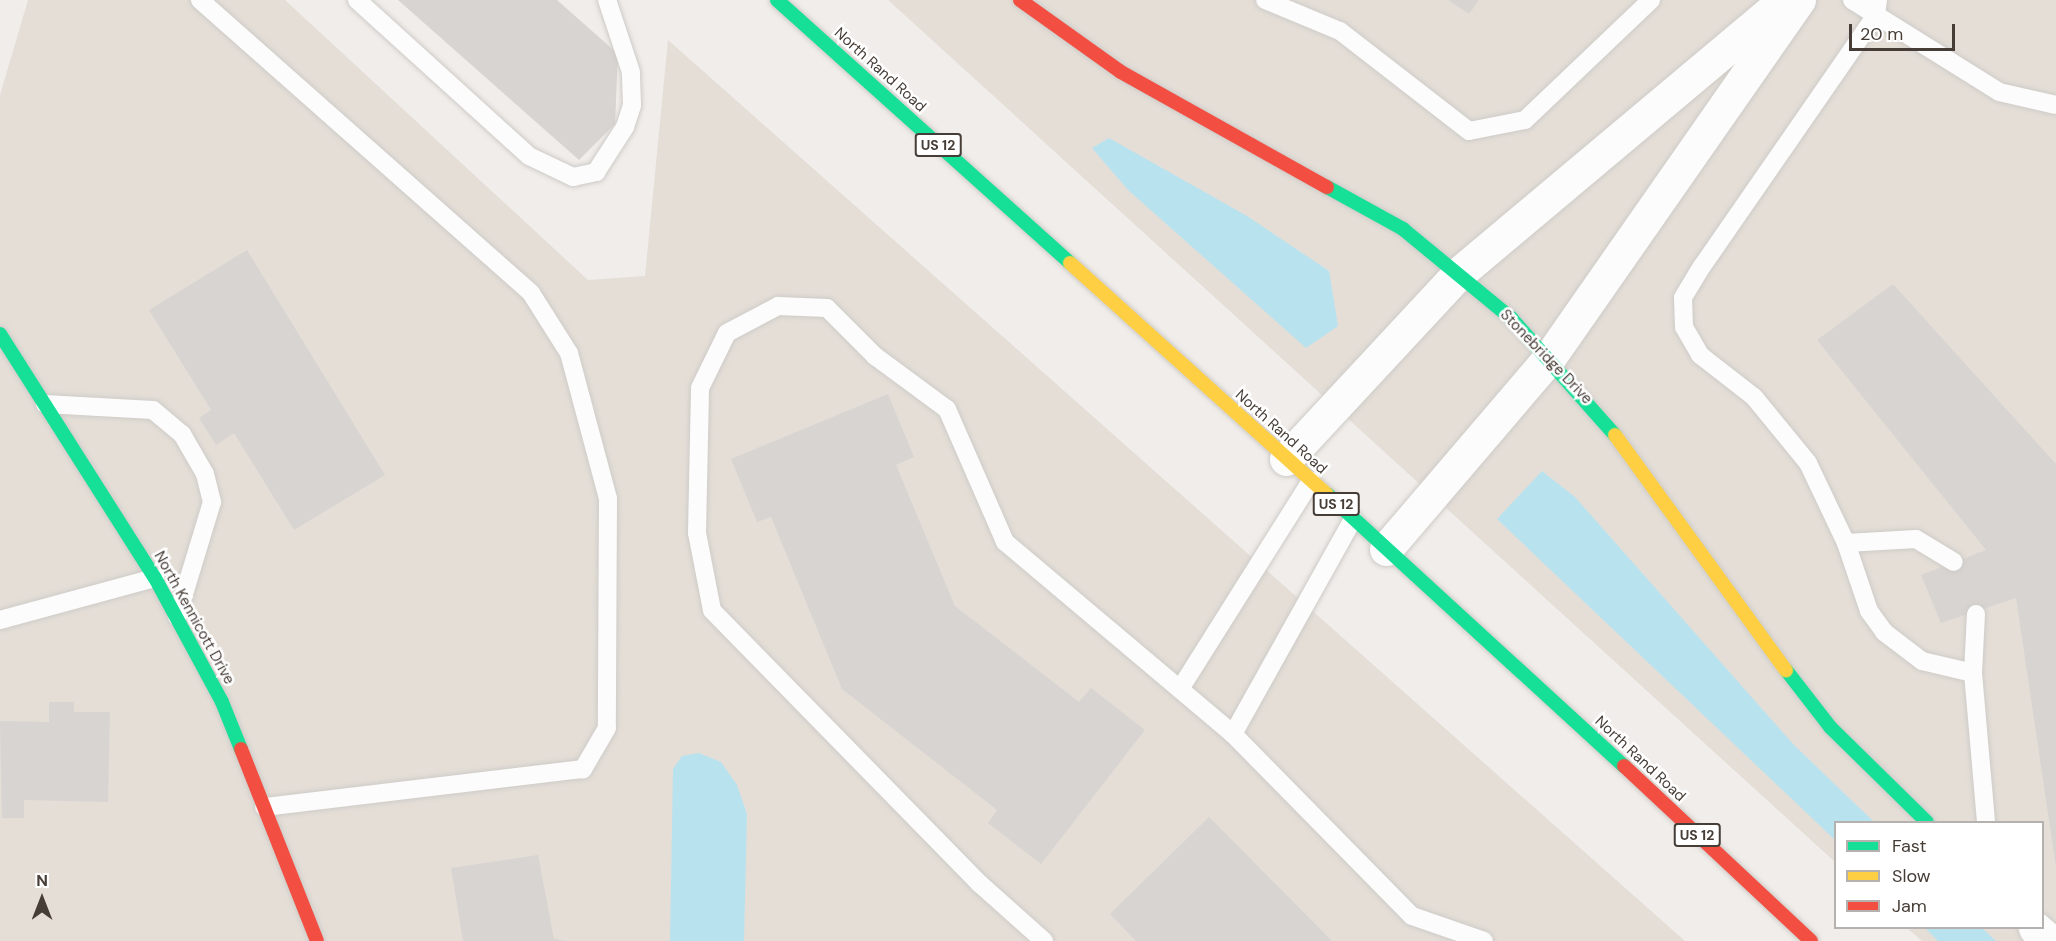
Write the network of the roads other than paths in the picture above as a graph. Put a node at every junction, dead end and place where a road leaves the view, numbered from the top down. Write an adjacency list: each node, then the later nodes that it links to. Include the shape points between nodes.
1 (200, 0): 30 (lane, via 531,293 569,353 608,499 607,728 583,769)
2 (357, 0): 3 (lane, via 529,156 573,177 596,172 625,127 632,105 631,72)
3 (607, 0)
4 (777, 0): 17 (street, North Rand Road / US 12)
5 (1020, 0): 13 (street, Stonebridge Drive, via 1121,72 1403,229)
6 (1265, 0): 7 (lane, via 1340,31 1469,131 1525,120)
7 (1651, 0)
8 (1784, 0): 13 (street)
9 (1799, 0): 15 (street)
10 (1852, 0): 11 (lane)
11 (1877, 7): 12 (lane, via 1999,92); 20 (lane, via 1683,298 1684,327 1700,355 1754,397 1783,429 1808,463)
12 (2056, 105)
13 (1458, 274): 15 (street, Stonebridge Drive); 17 (street)
14 (0, 334): 16 (street, North Kennicott Drive)
15 (1549, 358): 21 (street); 31 (street, Stonebridge Drive, via 1601,414 1704,564 1831,728)
16 (45, 404): 23 (street, North Kennicott Drive); 25 (lane, via 153,410 182,434 205,474 212,502)
17 (1286, 459): 18 (street, North Rand Road / US 12)
18 (1311, 481): 19 (street, North Rand Road / US 12); 28 (lane)
19 (1353, 519): 21 (street, North Rand Road / US 12); 29 (lane)
20 (1846, 543): 22 (lane, via 1916,539); 27 (lane, via 1869,611 1884,632 1922,661)
21 (1386, 549): 37 (street, North Rand Road / US 12)
22 (1954, 562)
23 (156, 578): 25 (street, North Kennicott Drive); 26 (lane)
24 (1976, 614): 27 (lane)
25 (177, 617): 30 (street, North Kennicott Drive, via 222,702)
26 (0, 620)
27 (1973, 673): 32 (lane)
28 (1180, 689): 29 (lane); 35 (lane, via 1005,542 947,409 875,356 827,308 778,306 727,333 699,388 697,533 712,610 980,884)
29 (1233, 734): 36 (lane, via 1412,916)
30 (264, 807): 34 (street, North Kennicott Drive)
31 (1926, 821)
32 (1986, 821)
33 (2036, 929): 38 (street)
34 (317, 941)
35 (1044, 941)
36 (1484, 941)
37 (1811, 941)
38 (2050, 941)

